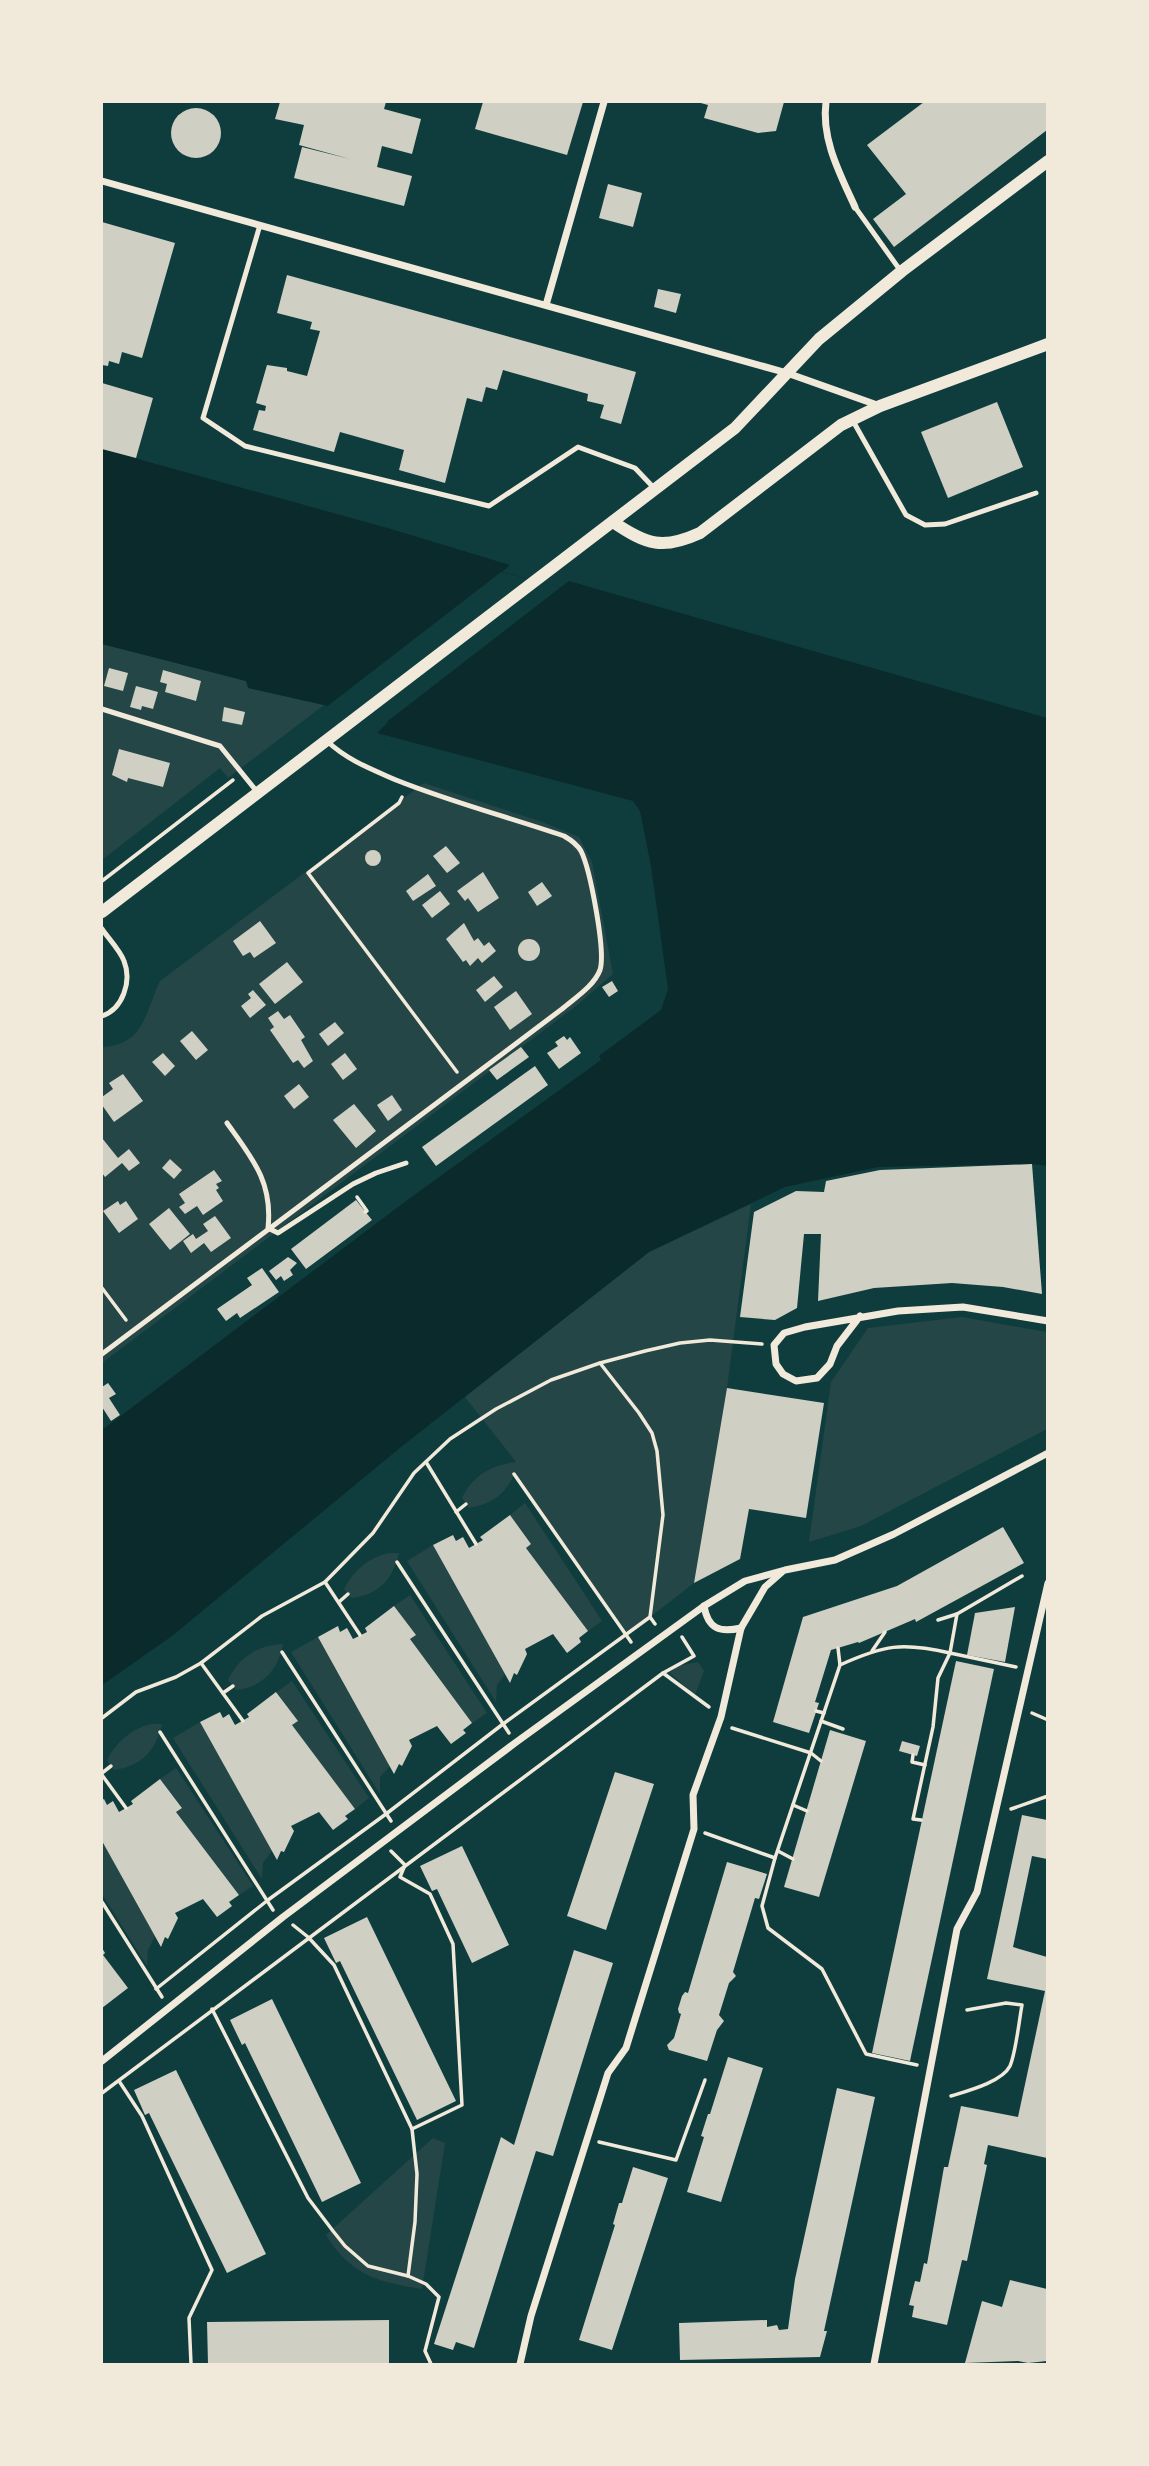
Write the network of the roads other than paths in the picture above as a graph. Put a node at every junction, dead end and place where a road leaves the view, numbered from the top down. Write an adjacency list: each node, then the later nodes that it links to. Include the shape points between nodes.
1 (604, 102): 8 (street)
2 (826, 102): 5 (street, via 831,151)
3 (1048, 161): 7 (street)
4 (102, 181): 6 (street)
5 (855, 207): 7 (lane)
6 (260, 225): 8 (street); 13 (lane, via 203,418 245,446 489,506 578,447 635,468)
7 (902, 271): 10 (street, via 819,339)
8 (546, 305): 10 (street)
9 (1048, 344): 11 (street)
10 (787, 373): 11 (street); 13 (street, via 735,428)
11 (880, 406): 12 (street)
12 (852, 420): 14 (lane, via 906,515 925,525 945,524); 15 (street, via 700,533 682,541 651,542)
13 (655, 489): 15 (street)
14 (1036, 493)
15 (613, 522): 17 (street)
16 (102, 709): 18 (lane, via 220,746)
17 (326, 741): 18 (street); 24 (lane, via 348,759 408,784 575,843 585,863 603,961 596,978 562,1009)
18 (258, 793): 19 (street)
19 (102, 912)
20 (102, 929): 21 (lane, via 124,960 127,989 110,1013)
21 (102, 1016)
22 (227, 1123): 24 (lane, via 259,1167 270,1209)
23 (406, 1163): 24 (lane, via 353,1184 278,1233)
24 (268, 1228): 27 (lane)
25 (860, 1316): 25 (street, via 784,1333 774,1345 776,1364 796,1381 817,1378); 26 (street, via 963,1307)
26 (1048, 1321)
27 (102, 1354)
28 (1048, 1453): 29 (street, via 894,1534 835,1560)
29 (785, 1570): 31 (street, via 745,1581); 32 (street, via 765,1587)
30 (1048, 1583): 35 (street, via 977,1892 957,1928)
31 (704, 1606): 32 (street, via 716,1629); 33 (street, via 281,1919)
32 (741, 1628): 34 (street, via 720,1720 693,1795 694,1829 626,2048 608,2073 530,2316)
33 (102, 2062)
34 (520, 2364)
35 (874, 2364)

